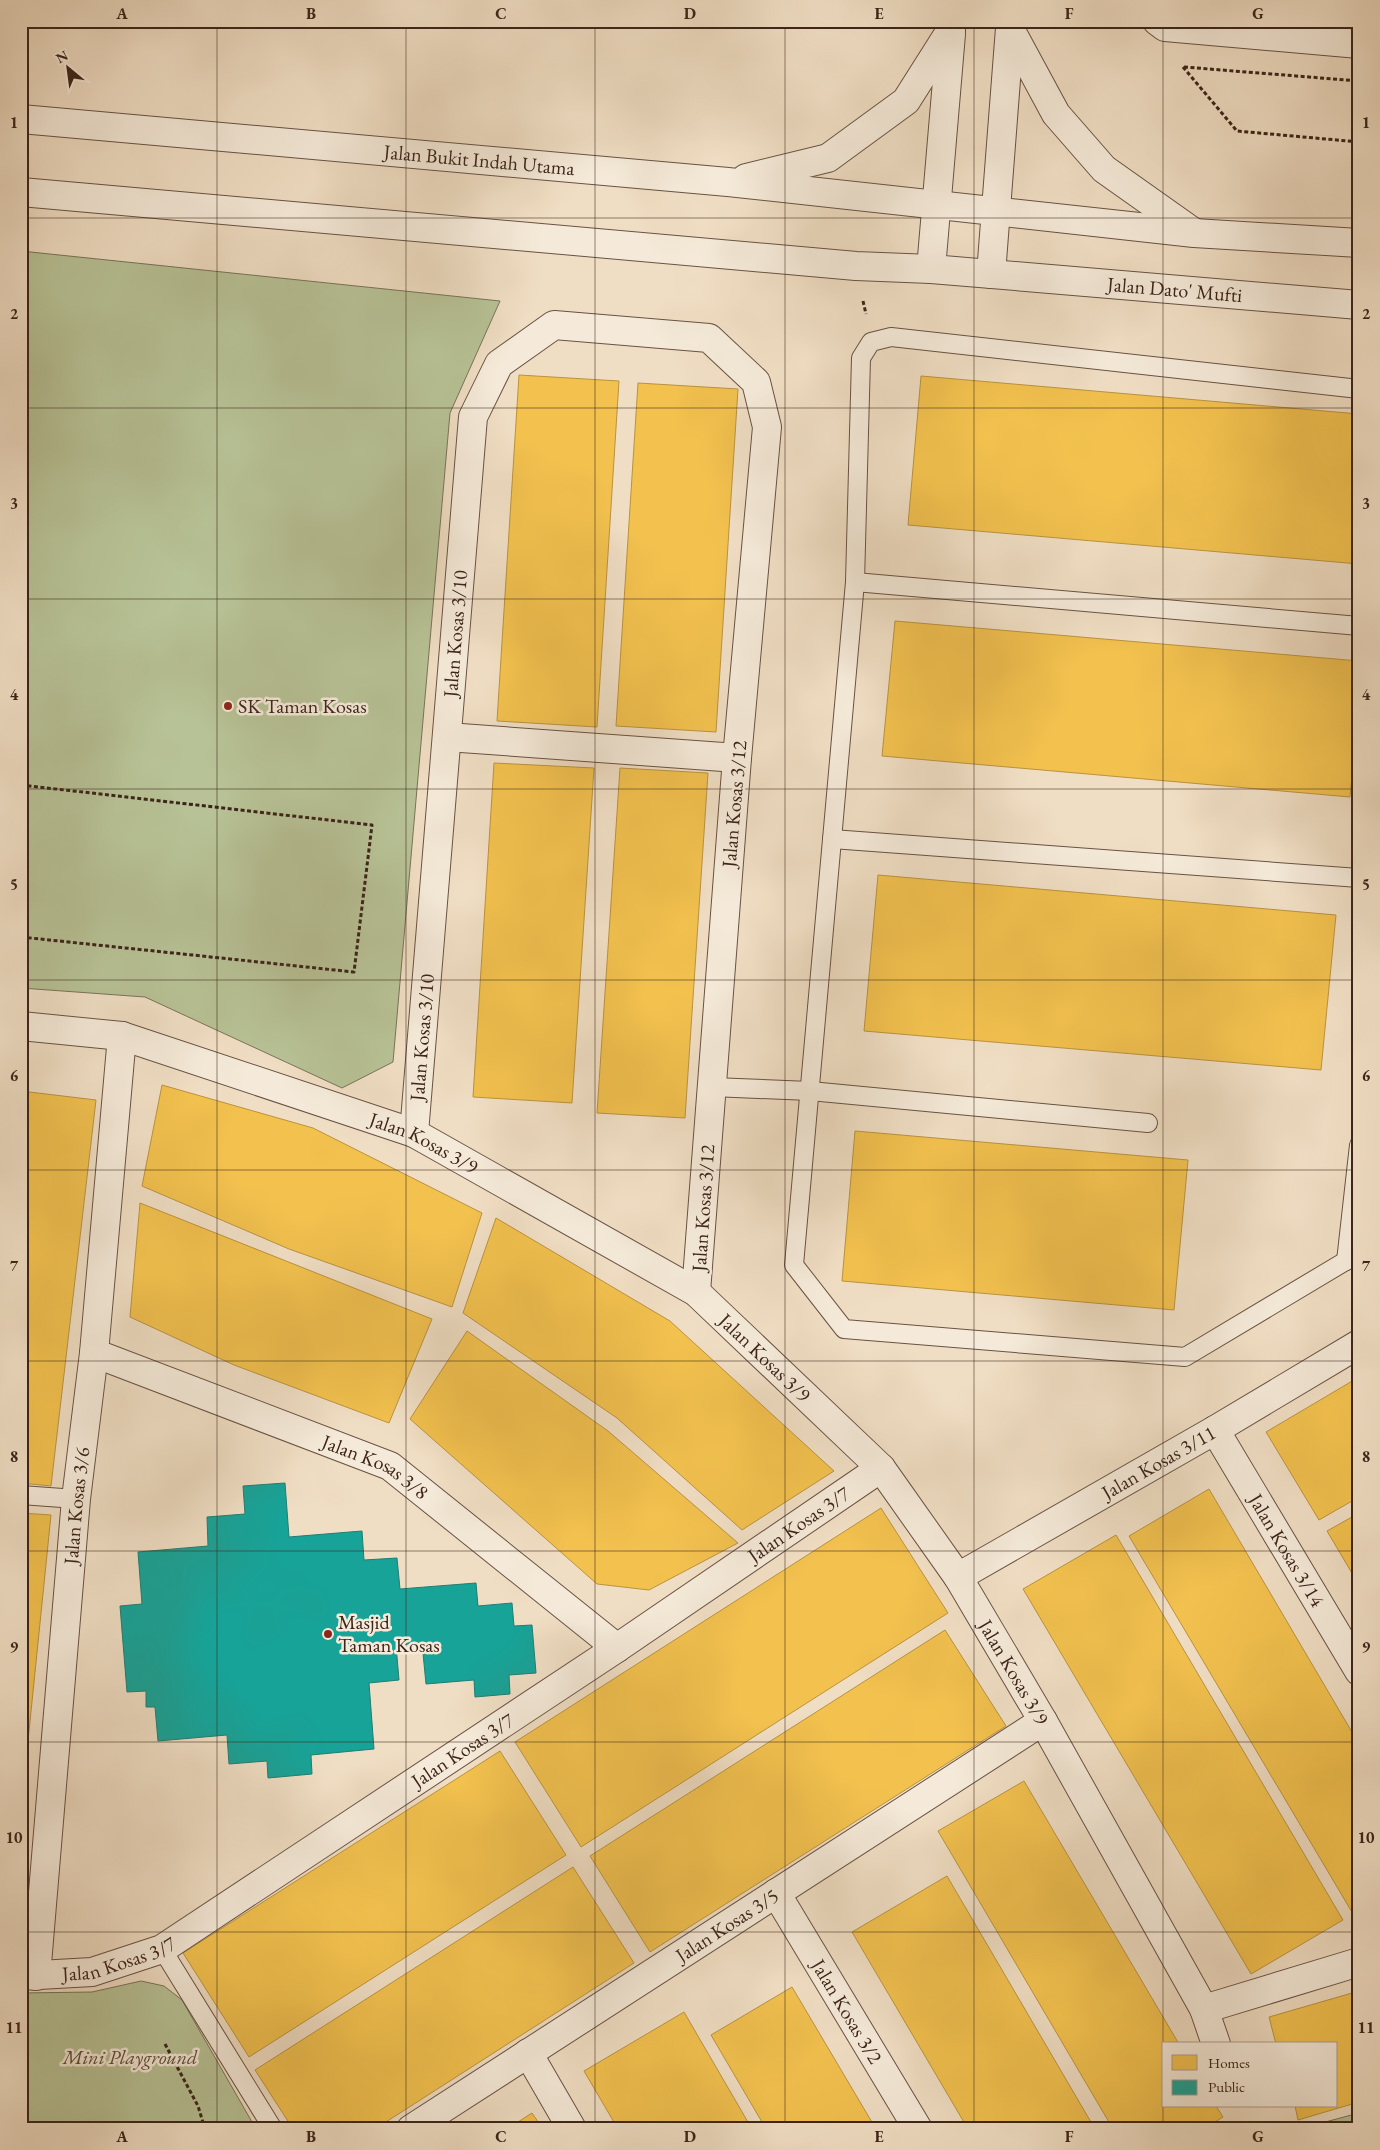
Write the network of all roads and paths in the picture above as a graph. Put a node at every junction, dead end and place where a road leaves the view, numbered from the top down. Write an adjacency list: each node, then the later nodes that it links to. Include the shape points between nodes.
1 (1157, 21): 4 (street, via 1166,27)
2 (1010, 25): 11 (street); 12 (street, via 1056,114 1104,169)
3 (951, 26): 8 (street, via 906,101 828,158); 10 (street)
4 (1359, 44)
5 (1359, 81): 7 (path, via 1183,67 1237,131)
6 (21, 119): 8 (street, Jalan Bukit Indah Utama)
7 (1359, 142)
8 (728, 182): 10 (street, Jalan Bukit Indah Utama)
9 (21, 192): 14 (street)
10 (936, 205): 11 (street, Jalan Bukit Indah Utama); 15 (street)
11 (995, 211): 12 (street); 16 (street)
12 (1194, 233): 13 (street)
13 (1359, 243)
14 (856, 266): 15 (street); 19 (path)
15 (931, 269): 16 (street)
16 (990, 274): 17 (street, Jalan Dato' Mufti)
17 (1359, 305)
18 (709, 338): 23 (street, Jalan Kosas 3/10, via 554,325 498,364 473,416); 24 (street, Jalan Kosas 3/12, via 756,382 767,427)
19 (871, 342): 20 (lane, via 891,337); 21 (lane, via 861,358)
20 (1359, 389)
21 (856, 582): 22 (lane); 26 (lane)
22 (1359, 626)
23 (447, 737): 24 (street); 34 (street, Jalan Kosas 3/10)
24 (737, 758): 31 (street, Jalan Kosas 3/12)
25 (21, 785): 28 (path, via 372,825 354,972)
26 (832, 839): 27 (lane); 32 (lane)
27 (1359, 878)
28 (21, 937)
29 (21, 1026): 30 (street, Jalan Kosas 3/9)
30 (122, 1036): 34 (street, Jalan Kosas 3/9); 39 (street, Jalan Kosas 3/6)
31 (712, 1087): 32 (lane); 37 (street, Jalan Kosas 3/12)
32 (810, 1091): 33 (lane); 36 (lane, via 794,1265 844,1329 1185,1358)
33 (1148, 1123)
34 (414, 1132): 37 (street, Jalan Kosas 3/9)
35 (1359, 1145): 36 (lane)
36 (1352, 1257)
37 (696, 1292): 41 (street, Jalan Kosas 3/9)
38 (1359, 1344): 40 (street, Jalan Kosas 3/11)
39 (94, 1353): 43 (street, Jalan Kosas 3/6); 45 (street, Jalan Kosas 3/8, via 390,1466)
40 (1215, 1430): 44 (street, Jalan Kosas 3/11); 46 (street, Jalan Kosas 3/14)
41 (881, 1468): 44 (street, Jalan Kosas 3/9); 45 (street, Jalan Kosas 3/7)
42 (21, 1495): 43 (lane)
43 (76, 1499): 51 (street, Jalan Kosas 3/6)
44 (958, 1577): 47 (street, Jalan Kosas 3/9)
45 (618, 1648): 49 (street, Jalan Kosas 3/7)
46 (1359, 1671)
47 (1043, 1721): 48 (street, Jalan Kosas 3/5); 52 (street, Jalan Kosas 3/9)
48 (776, 1893): 55 (street, Jalan Kosas 3/5); 60 (street, Jalan Kosas 3/2)
49 (162, 1949): 51 (street, Jalan Kosas 3/7, via 92,1972); 57 (lane)
50 (1359, 1962): 52 (street)
51 (29, 1976)
52 (1204, 2009): 53 (street, Jalan Kosas 3/9)
53 (1215, 2042)
54 (165, 2044): 56 (path, via 198,2106)
55 (528, 2053): 58 (street, Jalan Kosas 3/5); 59 (street)
56 (205, 2129)
57 (273, 2129)
58 (411, 2129)
59 (572, 2129)
60 (918, 2129)

